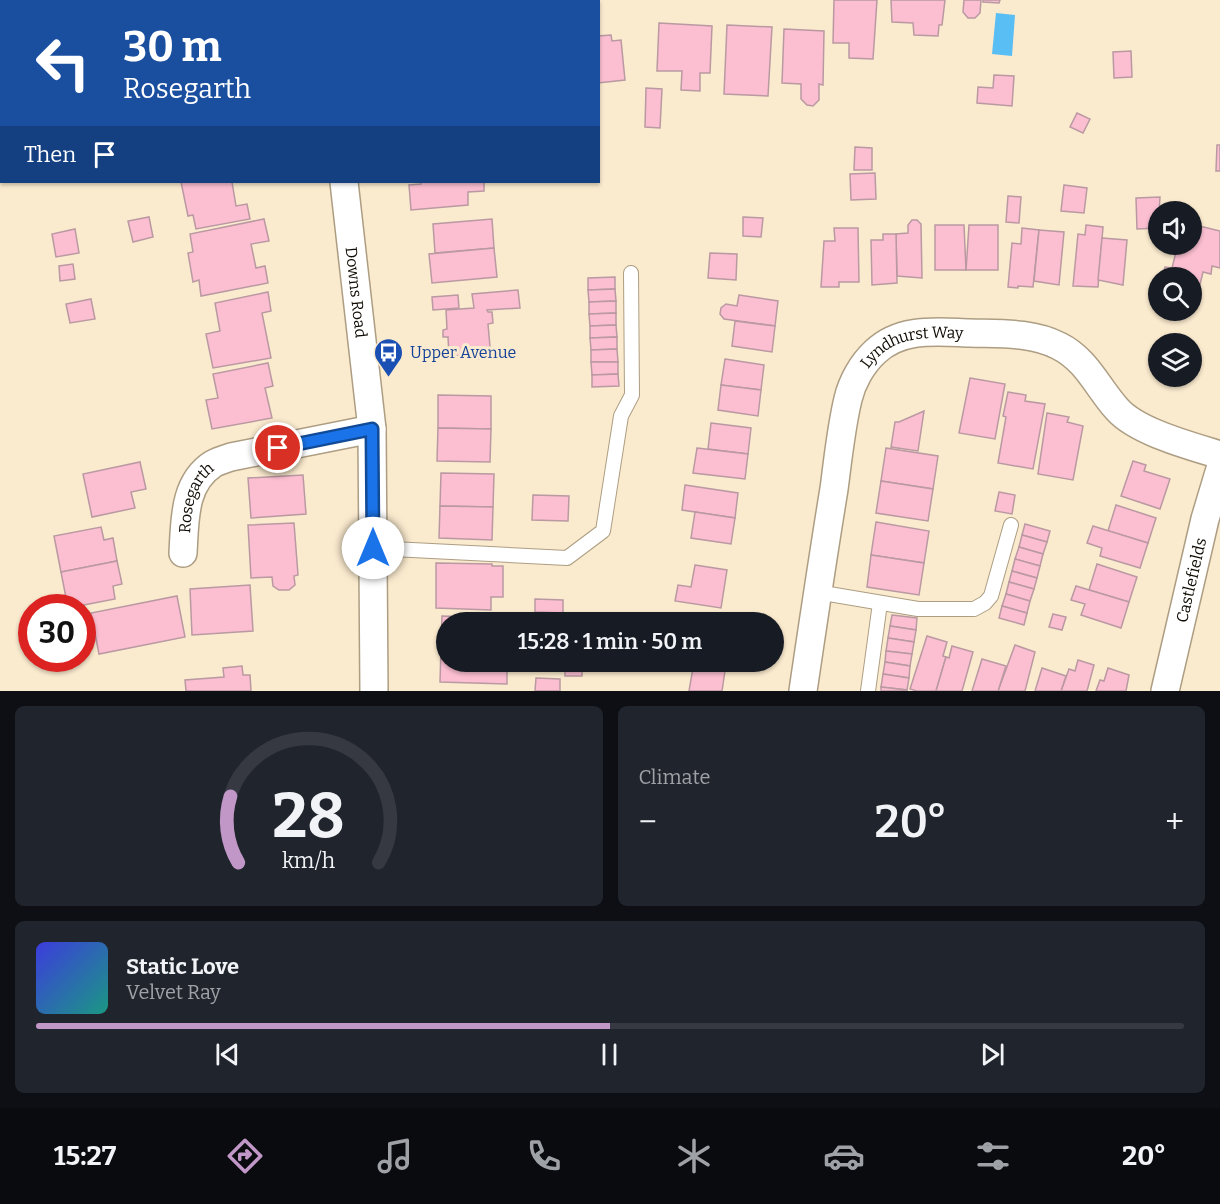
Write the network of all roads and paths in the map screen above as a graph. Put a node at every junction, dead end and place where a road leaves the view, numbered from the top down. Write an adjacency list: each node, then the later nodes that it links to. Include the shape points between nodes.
1 (344, 183): 3 (street, Downs Road)
2 (631, 273): 8 (lane, via 632,395 621,416 603,531 567,558)
3 (372, 429): 8 (street, Downs Road); 9 (street, Rosegarth, via 213,464 198,477 189,495)
4 (1220, 455): 10 (street, Lyndhurst Way, via 1176,441 1118,411 1075,356 1059,346 1015,335 926,331 909,334 876,351 865,363 848,398)
5 (1220, 469): 6 (street, Castlefields)
6 (1212, 521): 15 (street, Castlefields)
7 (1011, 525): 11 (lane, via 991,596 985,603 974,609 918,609)
8 (373, 548): 12 (street, Downs Road)
9 (183, 553)
10 (817, 592): 11 (lane); 13 (street, Lyndhurst Way)
11 (880, 603): 14 (lane)
12 (374, 691)
13 (803, 691)
14 (867, 691)
15 (1164, 691)

